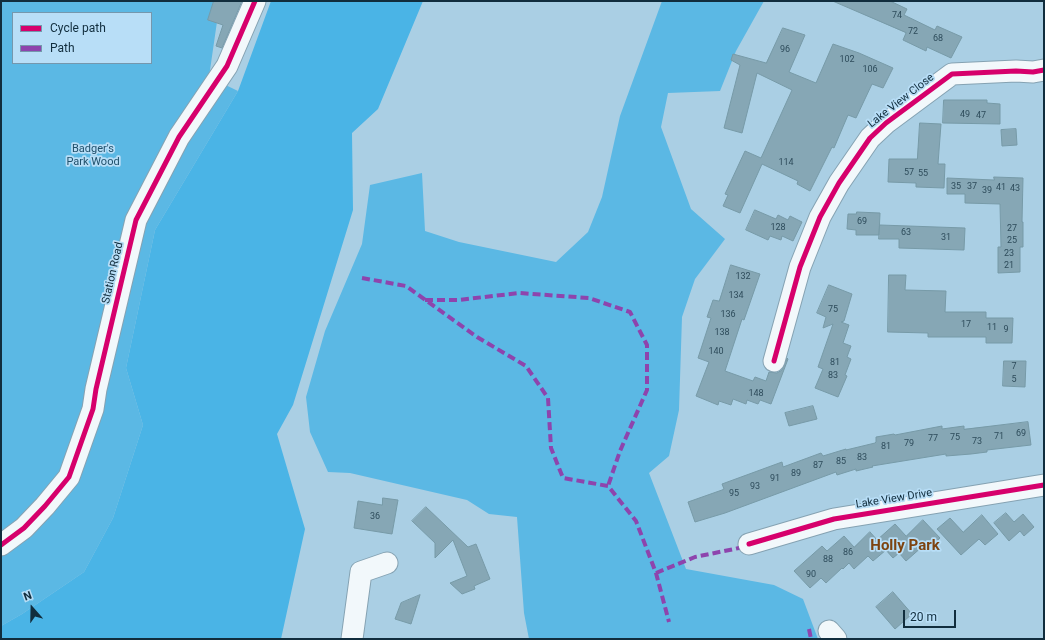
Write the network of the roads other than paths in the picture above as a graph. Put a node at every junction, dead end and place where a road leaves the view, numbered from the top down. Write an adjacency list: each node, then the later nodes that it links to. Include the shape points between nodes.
1 (255, 1): 6 (street, Station Road, via 227,66 179,137 136,220 93,409 69,477 29,523)
2 (1044, 70): 3 (street, Lake View Close, via 952,74 870,138 839,183 820,217 800,267)
3 (774, 361)
4 (1044, 485): 5 (street, Lake View Drive, via 834,519)
5 (749, 544)
6 (1, 545)
7 (387, 564): 8 (street, via 362,572)
8 (352, 639)

